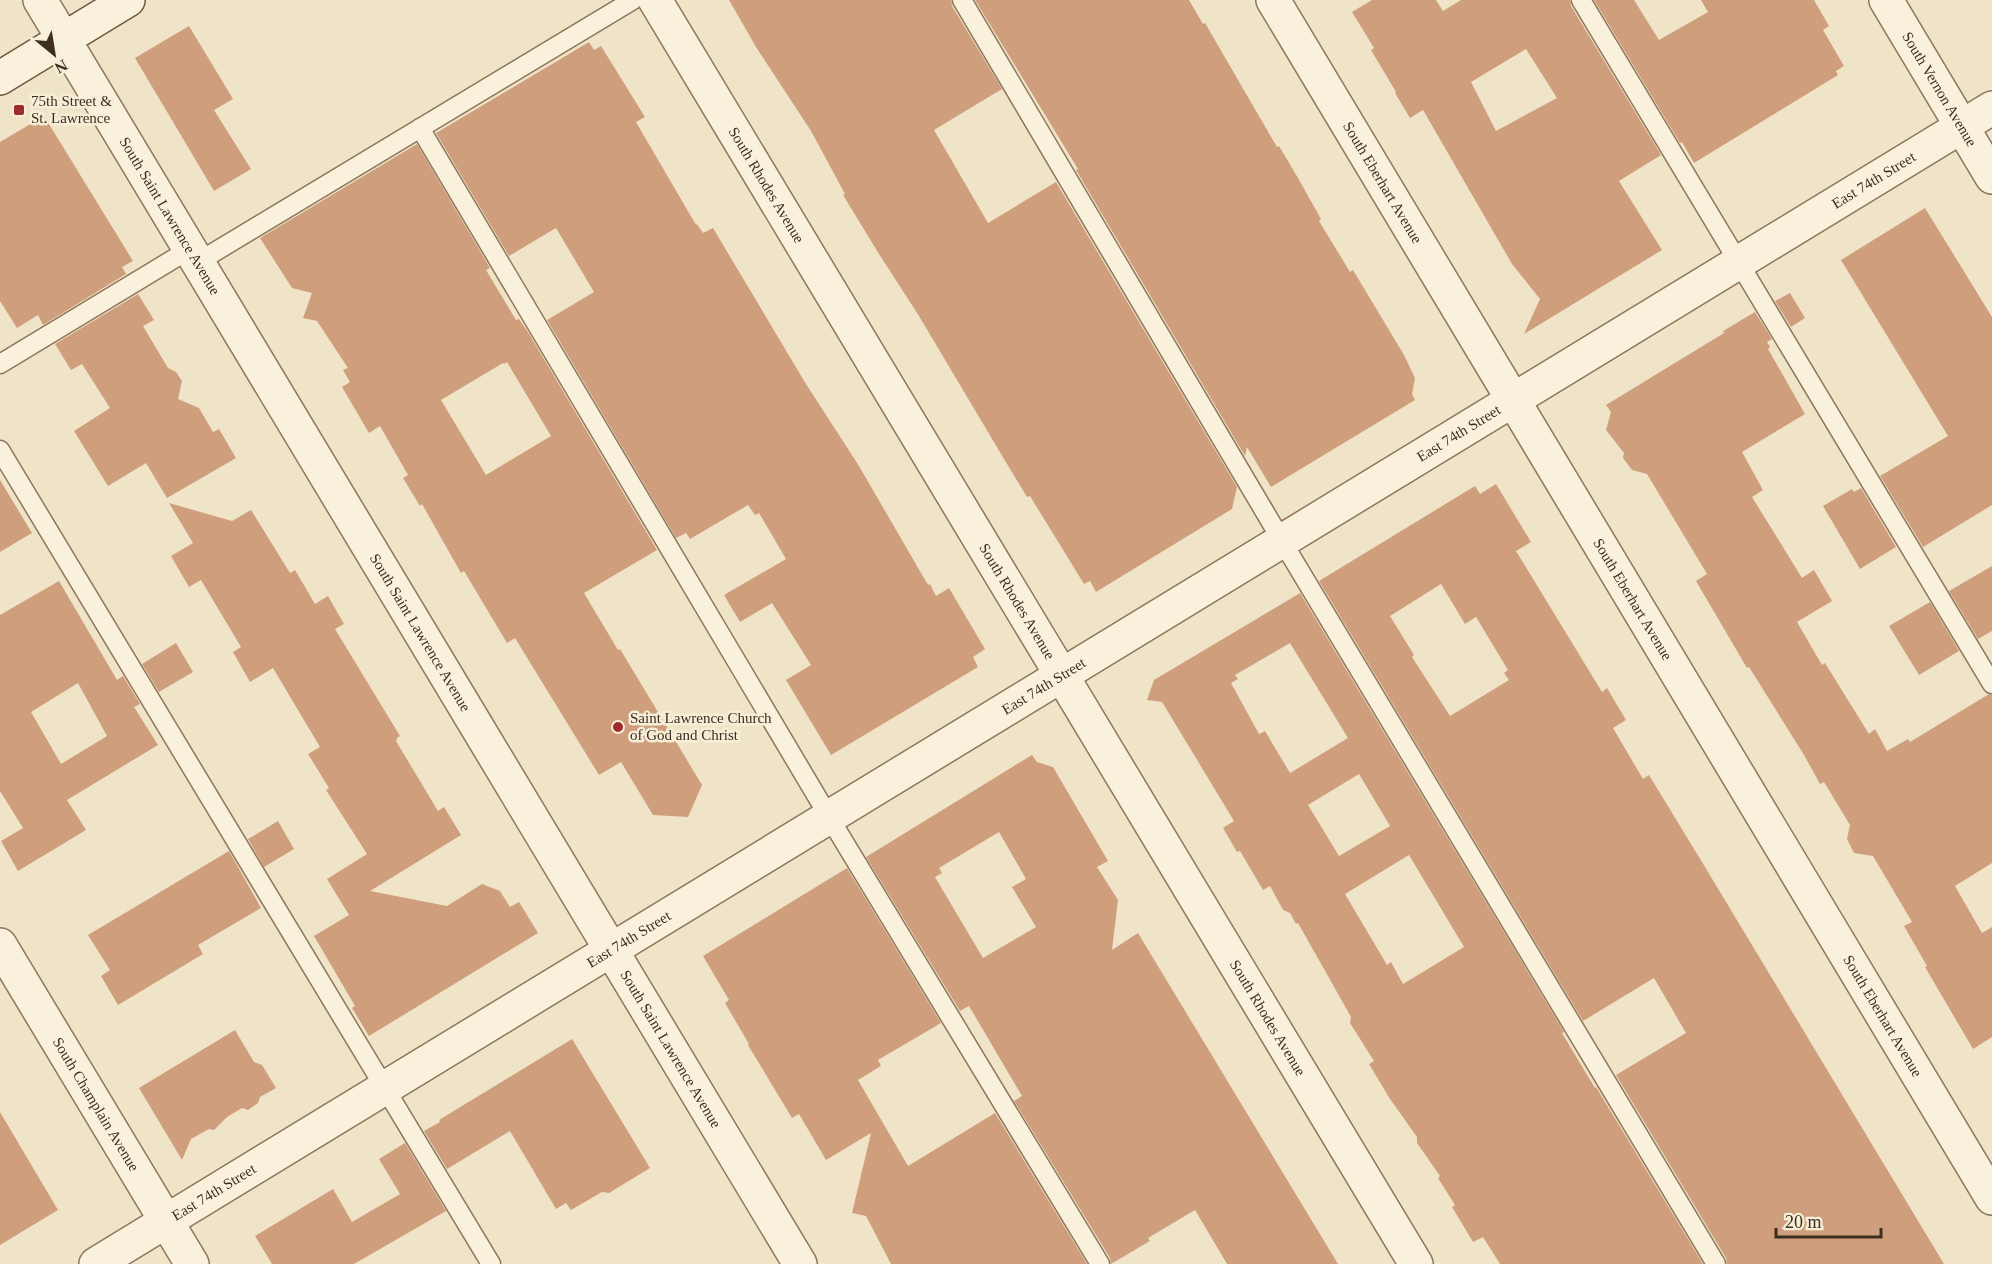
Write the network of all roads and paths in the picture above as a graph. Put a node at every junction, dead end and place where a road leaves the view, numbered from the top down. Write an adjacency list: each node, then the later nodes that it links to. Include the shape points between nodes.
1 (40, 0): 9 (street, South Saint Lawrence Avenue)
2 (128, 0): 9 (street)
3 (633, 0): 13 (lane)
4 (655, 0): 21 (street, South Rhodes Avenue)
5 (962, 0): 20 (lane)
6 (1273, 0): 18 (street, South Eberhart Avenue)
7 (1581, 0): 16 (lane)
8 (1886, 0): 12 (street, South Vernon Avenue)
9 (64, 39): 10 (street); 15 (street, South Saint Lawrence Avenue)
10 (0, 78)
11 (1992, 108): 12 (street, East 74th Street)
12 (1962, 127): 14 (street, South Vernon Avenue); 16 (street, East 74th Street)
13 (420, 128): 15 (lane); 23 (lane)
14 (1992, 177)
15 (194, 256): 17 (lane); 25 (street, South Saint Lawrence Avenue)
16 (1739, 262): 18 (street, East 74th Street); 22 (lane)
17 (0, 364)
18 (1513, 400): 20 (street, East 74th Street); 27 (street, South Eberhart Avenue)
19 (0, 450): 26 (lane)
20 (1282, 542): 21 (street, East 74th Street); 35 (lane)
21 (1061, 675): 23 (street, East 74th Street); 34 (street, South Rhodes Avenue)
22 (1992, 684)
23 (829, 817): 25 (street, East 74th Street); 33 (lane)
24 (0, 945): 28 (street, South Champlain Avenue)
25 (611, 950): 26 (street, East 74th Street); 32 (street, South Saint Lawrence Avenue)
26 (385, 1088): 28 (street, East 74th Street); 31 (lane)
27 (1992, 1198)
28 (166, 1221): 29 (street, East 74th Street); 30 (street, South Champlain Avenue)
29 (96, 1264)
30 (192, 1264)
31 (491, 1264)
32 (800, 1264)
33 (1100, 1264)
34 (1416, 1264)
35 (1716, 1264)

